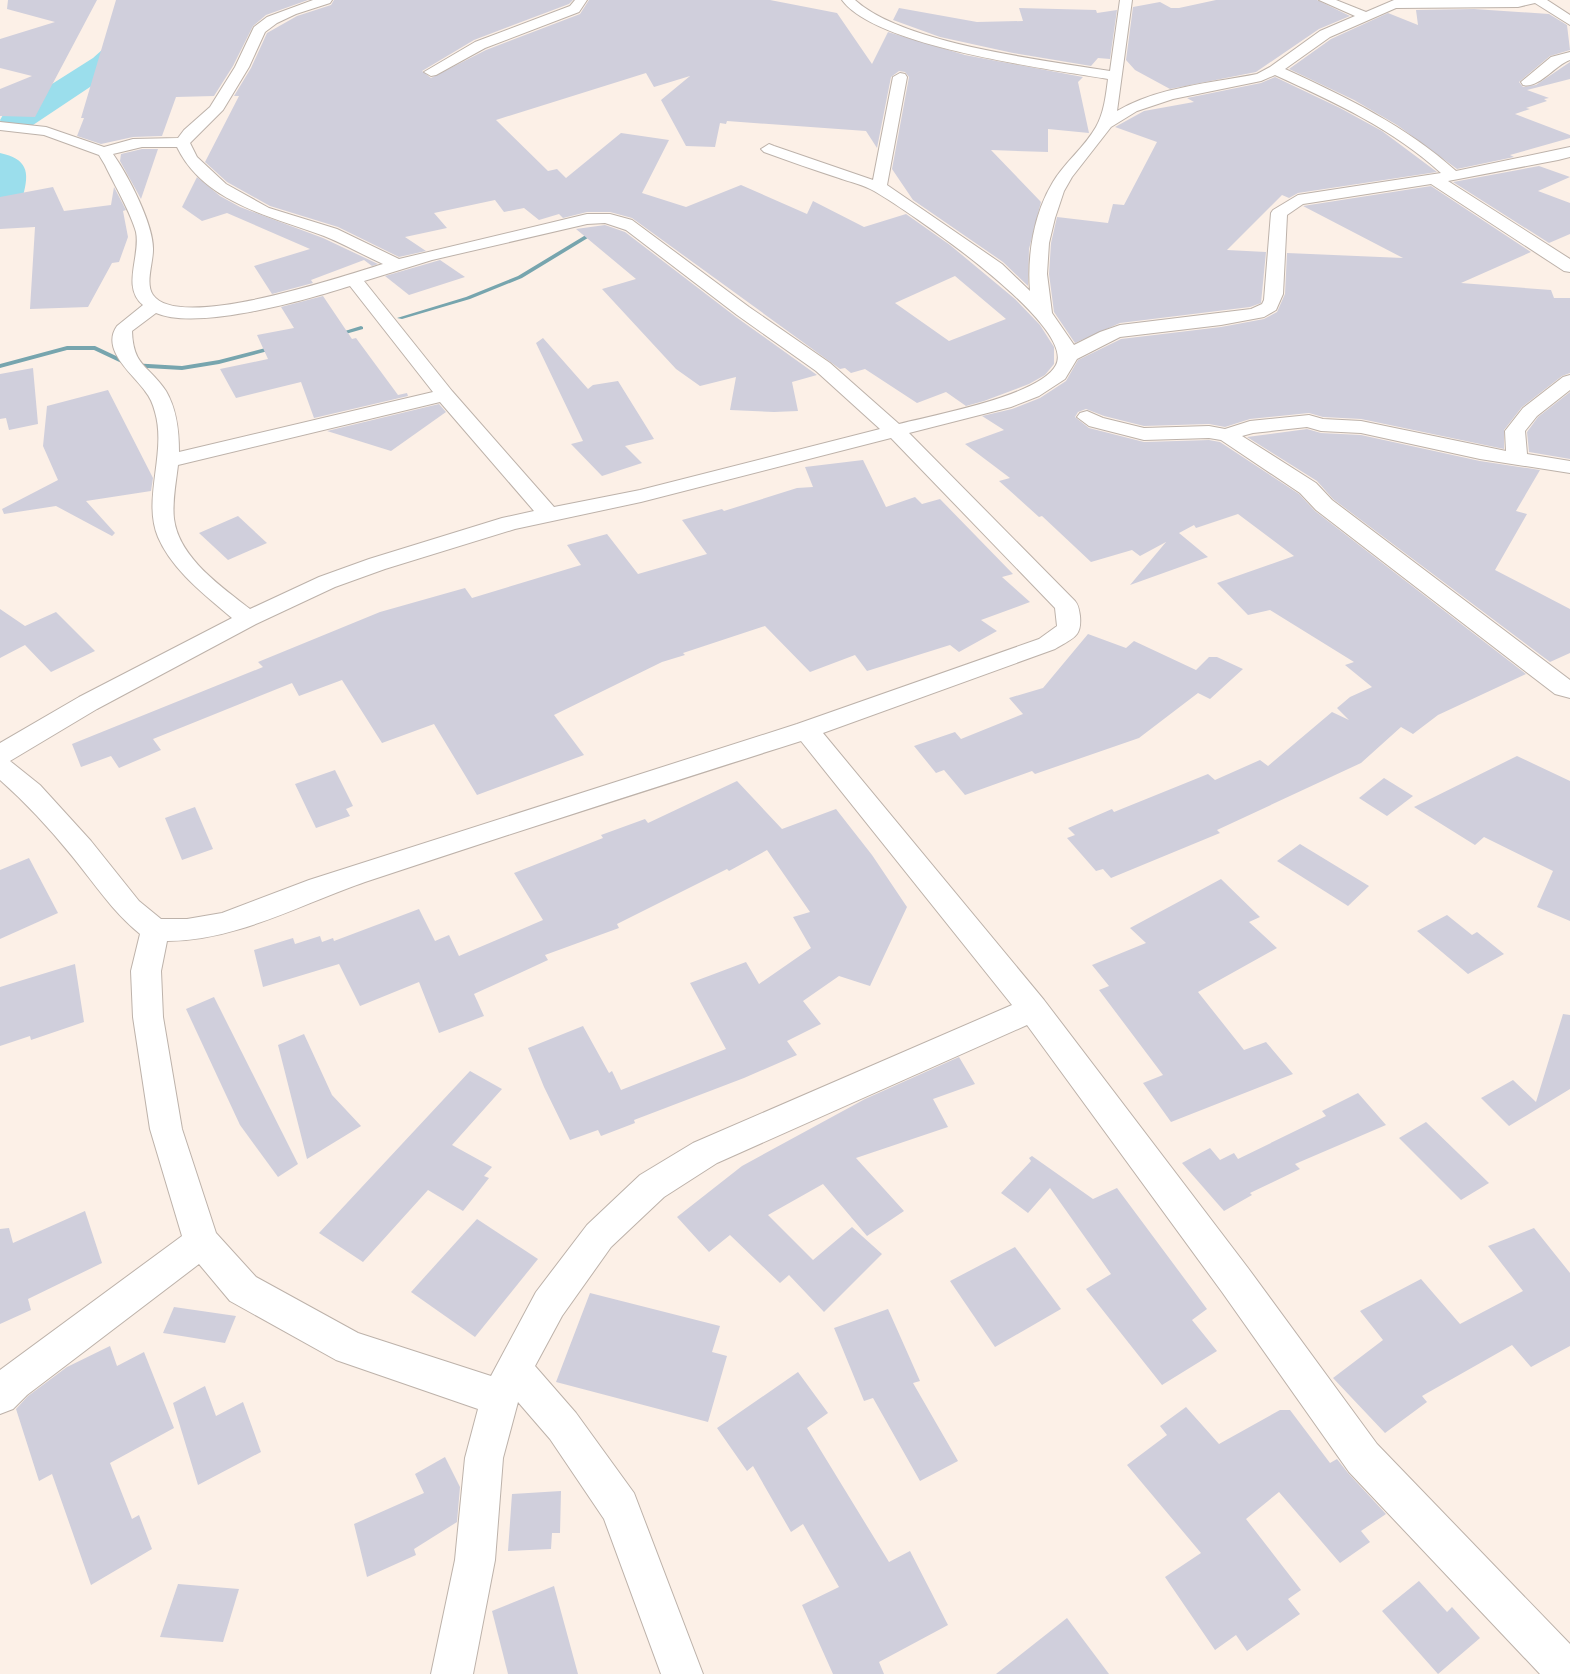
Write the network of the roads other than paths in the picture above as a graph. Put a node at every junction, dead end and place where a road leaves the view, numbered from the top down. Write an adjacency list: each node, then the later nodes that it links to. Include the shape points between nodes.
1 (326, 0): 19 (street, via 272,20 259,30 242,67 216,110)
2 (581, 0): 13 (street, via 575,9 488,42)
3 (848, 0): 14 (street, via 864,14 930,39 1015,60)
4 (1126, 0): 14 (street)
5 (1325, 0): 9 (street)
6 (1531, 0): 8 (street, via 1518,3)
7 (1539, 0): 10 (street)
8 (1407, 1): 9 (street)
9 (1365, 16): 12 (street, via 1325,34)
10 (1570, 21)
11 (1570, 56): 16 (street, via 1556,60)
12 (1275, 70): 17 (street, via 1250,80 1150,101); 23 (street, via 1387,126 1434,156)
13 (431, 72)
14 (1115, 76): 17 (street)
15 (900, 77): 25 (street)
16 (1528, 82)
17 (1105, 124): 30 (street, via 1057,190 1042,236 1039,302)
18 (0, 126): 21 (street, via 46,131)
19 (182, 143): 21 (street, via 137,142); 26 (street, via 190,159 220,187 263,211 331,233)
20 (769, 149): 25 (street)
21 (104, 152): 29 (street, via 144,232 141,286 144,297)
22 (1570, 152): 23 (street)
23 (1453, 176): 24 (street)
24 (1432, 178): 27 (street); 31 (street, via 1298,200 1282,209 1278,222 1274,294 1267,309 1232,318 1121,331 1096,340)
25 (879, 188): 30 (street, via 996,268)
26 (396, 264): 28 (street); 35 (street, via 587,219 622,222 632,226 743,312 823,367)
27 (1570, 267)
28 (354, 280): 29 (street, via 298,296 207,313 169,312); 33 (street)
29 (155, 306): 38 (street, via 123,330 122,347 130,365 162,402 169,426)
30 (1044, 316): 31 (street, via 1063,342)
31 (1068, 356): 35 (street, via 1066,364 1052,380 1023,396)
32 (1570, 381): 37 (street, via 1530,412 1515,431)
33 (445, 395): 38 (street); 40 (street)
34 (1087, 417): 36 (street, via 1144,434 1209,432)
35 (896, 432): 40 (street, via 641,496); 43 (street, via 1068,606 1069,629 1047,644)
36 (1225, 435): 37 (street, via 1250,427 1309,421 1321,425 1361,427); 42 (street, via 1308,488 1324,505)
37 (1516, 459): 39 (street)
38 (168, 461): 41 (street, via 164,523 178,553 206,584)
39 (1570, 467)
40 (548, 514): 41 (street, via 377,564 327,582)
41 (248, 619): 44 (street, via 88,703)
42 (1570, 690)
43 (806, 730): 46 (street, via 319,887 225,923 188,930); 47 (street)
44 (0, 755)
45 (0, 766): 46 (street, via 31,792 129,909)
46 (155, 930): 48 (street, via 146,971 148,1017 166,1129)
47 (1033, 1009): 49 (street, via 705,1153 652,1186 599,1236 549,1304); 53 (street, via 1236,1280 1363,1458)
48 (201, 1242): 49 (street, via 243,1289 349,1348); 50 (street, via 14,1382)
49 (506, 1384): 51 (street, via 484,1458 475,1560); 52 (street, via 563,1426 620,1507)
50 (0, 1396)
51 (452, 1674)
52 (682, 1674)
53 (1570, 1674)

